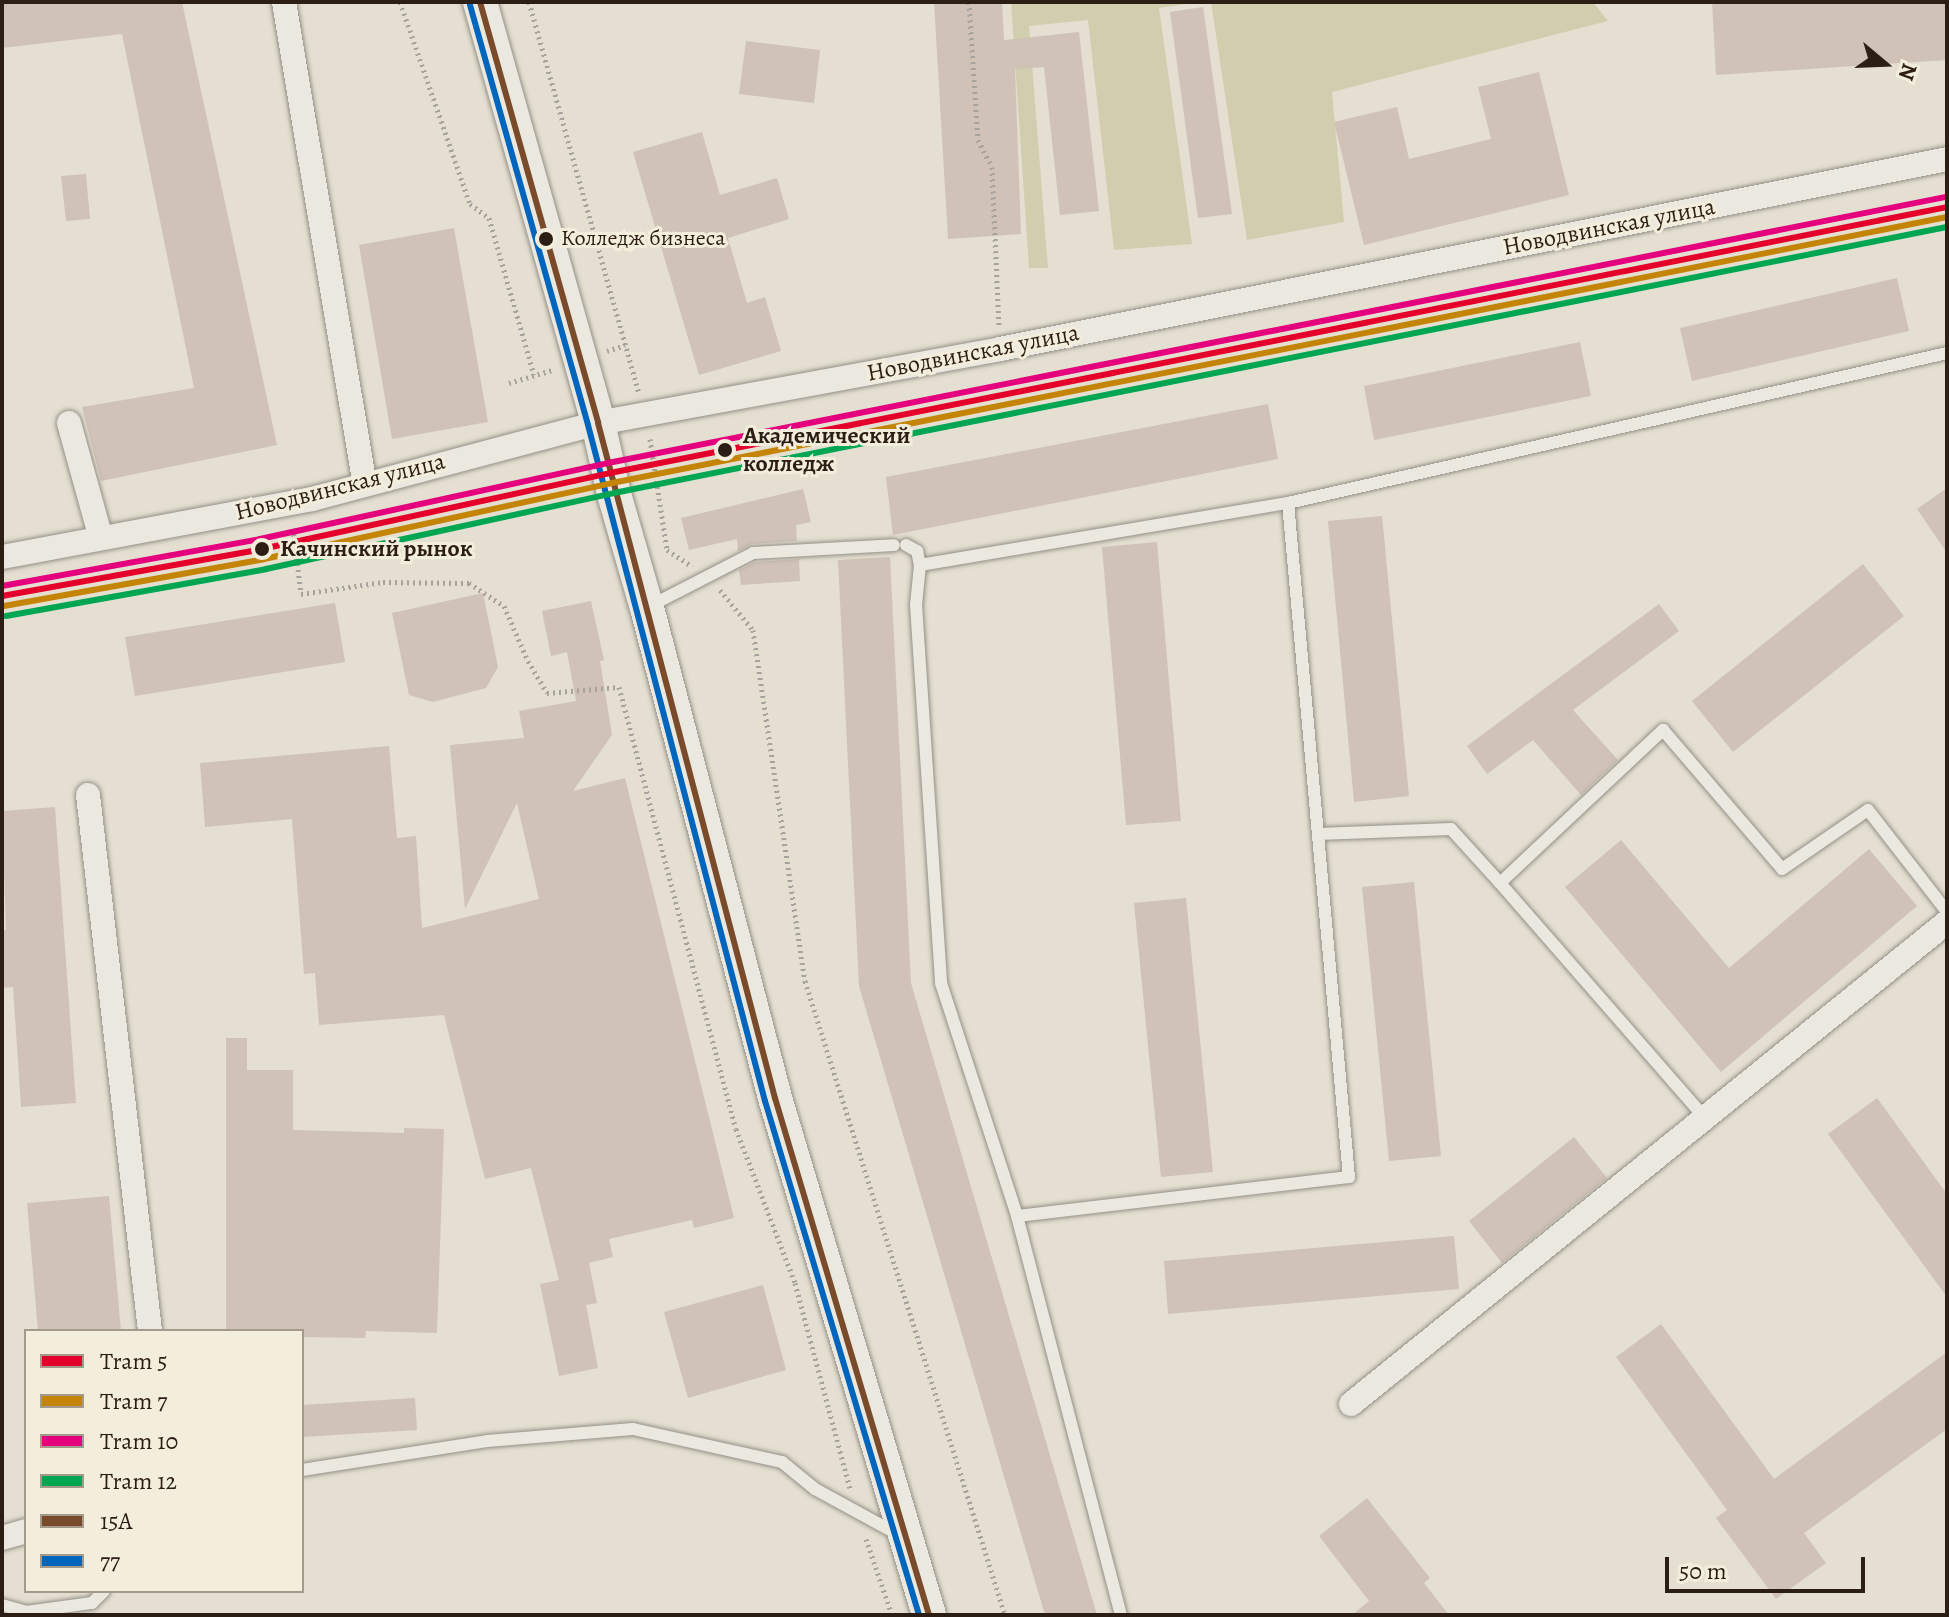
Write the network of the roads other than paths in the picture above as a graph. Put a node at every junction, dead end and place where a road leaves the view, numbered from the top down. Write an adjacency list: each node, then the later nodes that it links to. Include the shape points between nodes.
1 (284, 2): 7 (street)
2 (480, 2): 6 (main road)
3 (1947, 159): 6 (street, Новодвинская улица, via 1000,349)
4 (1947, 353): 8 (lane)
5 (69, 423): 9 (street)
6 (598, 423): 7 (street, Новодвинская улица); 12 (main road)
7 (365, 484): 9 (street, Новодвинская улица)
8 (1288, 503): 11 (lane); 14 (lane)
9 (101, 538): 10 (street, Новодвинская улица)
10 (2, 557)
11 (920, 565): 12 (lane, via 917,551 900,545 753,553); 19 (lane, via 916,605 941,983)
12 (647, 608): 25 (main road, via 775,1098)
13 (88, 795): 20 (street)
14 (1318, 834): 15 (lane, via 1451,829); 19 (lane, via 1349,1177)
15 (1500, 883): 16 (lane, via 1663,730 1782,869 1868,810); 18 (lane)
16 (1947, 912)
17 (1947, 922): 18 (street)
18 (1705, 1118): 21 (street)
19 (1017, 1216): 29 (lane)
20 (150, 1329)
21 (1351, 1404)
22 (304, 1470): 25 (lane, via 487,1441 633,1429 782,1462 815,1489)
23 (24, 1532): 24 (street)
24 (2, 1538)
25 (906, 1539): 28 (main road)
26 (2, 1605): 27 (lane, via 26,1612)
27 (91, 1609)
28 (929, 1615)
29 (1121, 1615)

